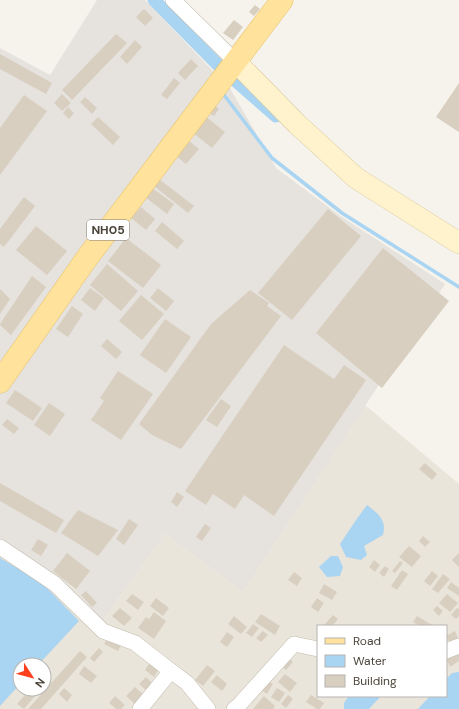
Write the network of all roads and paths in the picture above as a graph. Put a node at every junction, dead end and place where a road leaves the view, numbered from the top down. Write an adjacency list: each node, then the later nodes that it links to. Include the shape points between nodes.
1 (173, 0): 3 (street)
2 (282, 0): 3 (main road, NH05)
3 (228, 70): 4 (street, via 297,124 356,178); 5 (main road, NH05, via 87,258)
4 (459, 244)
5 (0, 382)
6 (0, 547): 10 (street, via 55,584 103,631 135,643)
7 (459, 646): 9 (street)
8 (317, 649): 13 (street, via 294,644)
9 (447, 651)
10 (171, 671): 11 (street); 12 (street, via 187,683)
11 (140, 709)
12 (208, 709)
13 (234, 709)

